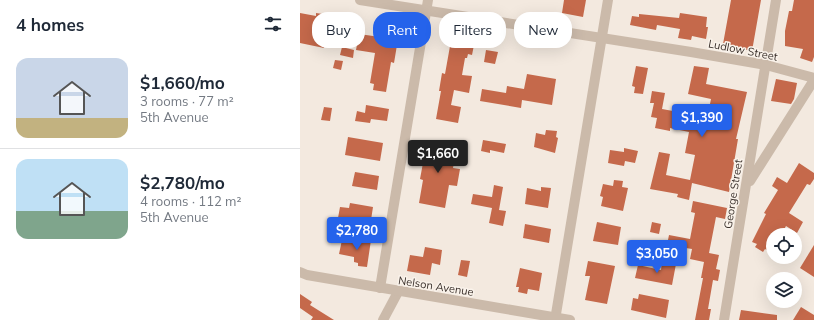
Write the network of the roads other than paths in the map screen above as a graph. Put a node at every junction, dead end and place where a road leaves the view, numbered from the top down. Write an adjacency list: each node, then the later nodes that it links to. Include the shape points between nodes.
1 (360, 0): 5 (street, Ludlow Street)
2 (428, 0): 5 (street)
3 (608, 0): 6 (street)
4 (776, 0): 7 (street, George Street)
5 (426, 11): 6 (street, Ludlow Street); 11 (street)
6 (602, 39): 7 (street, Ludlow Street); 13 (street)
7 (766, 65): 8 (street, Ludlow Street); 9 (street, George Street)
8 (814, 79): 9 (street)
9 (747, 185): 16 (street, George Street)
10 (300, 272): 11 (street, Nelson Avenue)
11 (380, 288): 12 (street, Nelson Avenue)
12 (398, 292): 13 (street, Nelson Avenue); 14 (street)
13 (556, 319): 15 (street, Nelson Avenue)
14 (383, 320)
15 (570, 320)
16 (724, 320)

